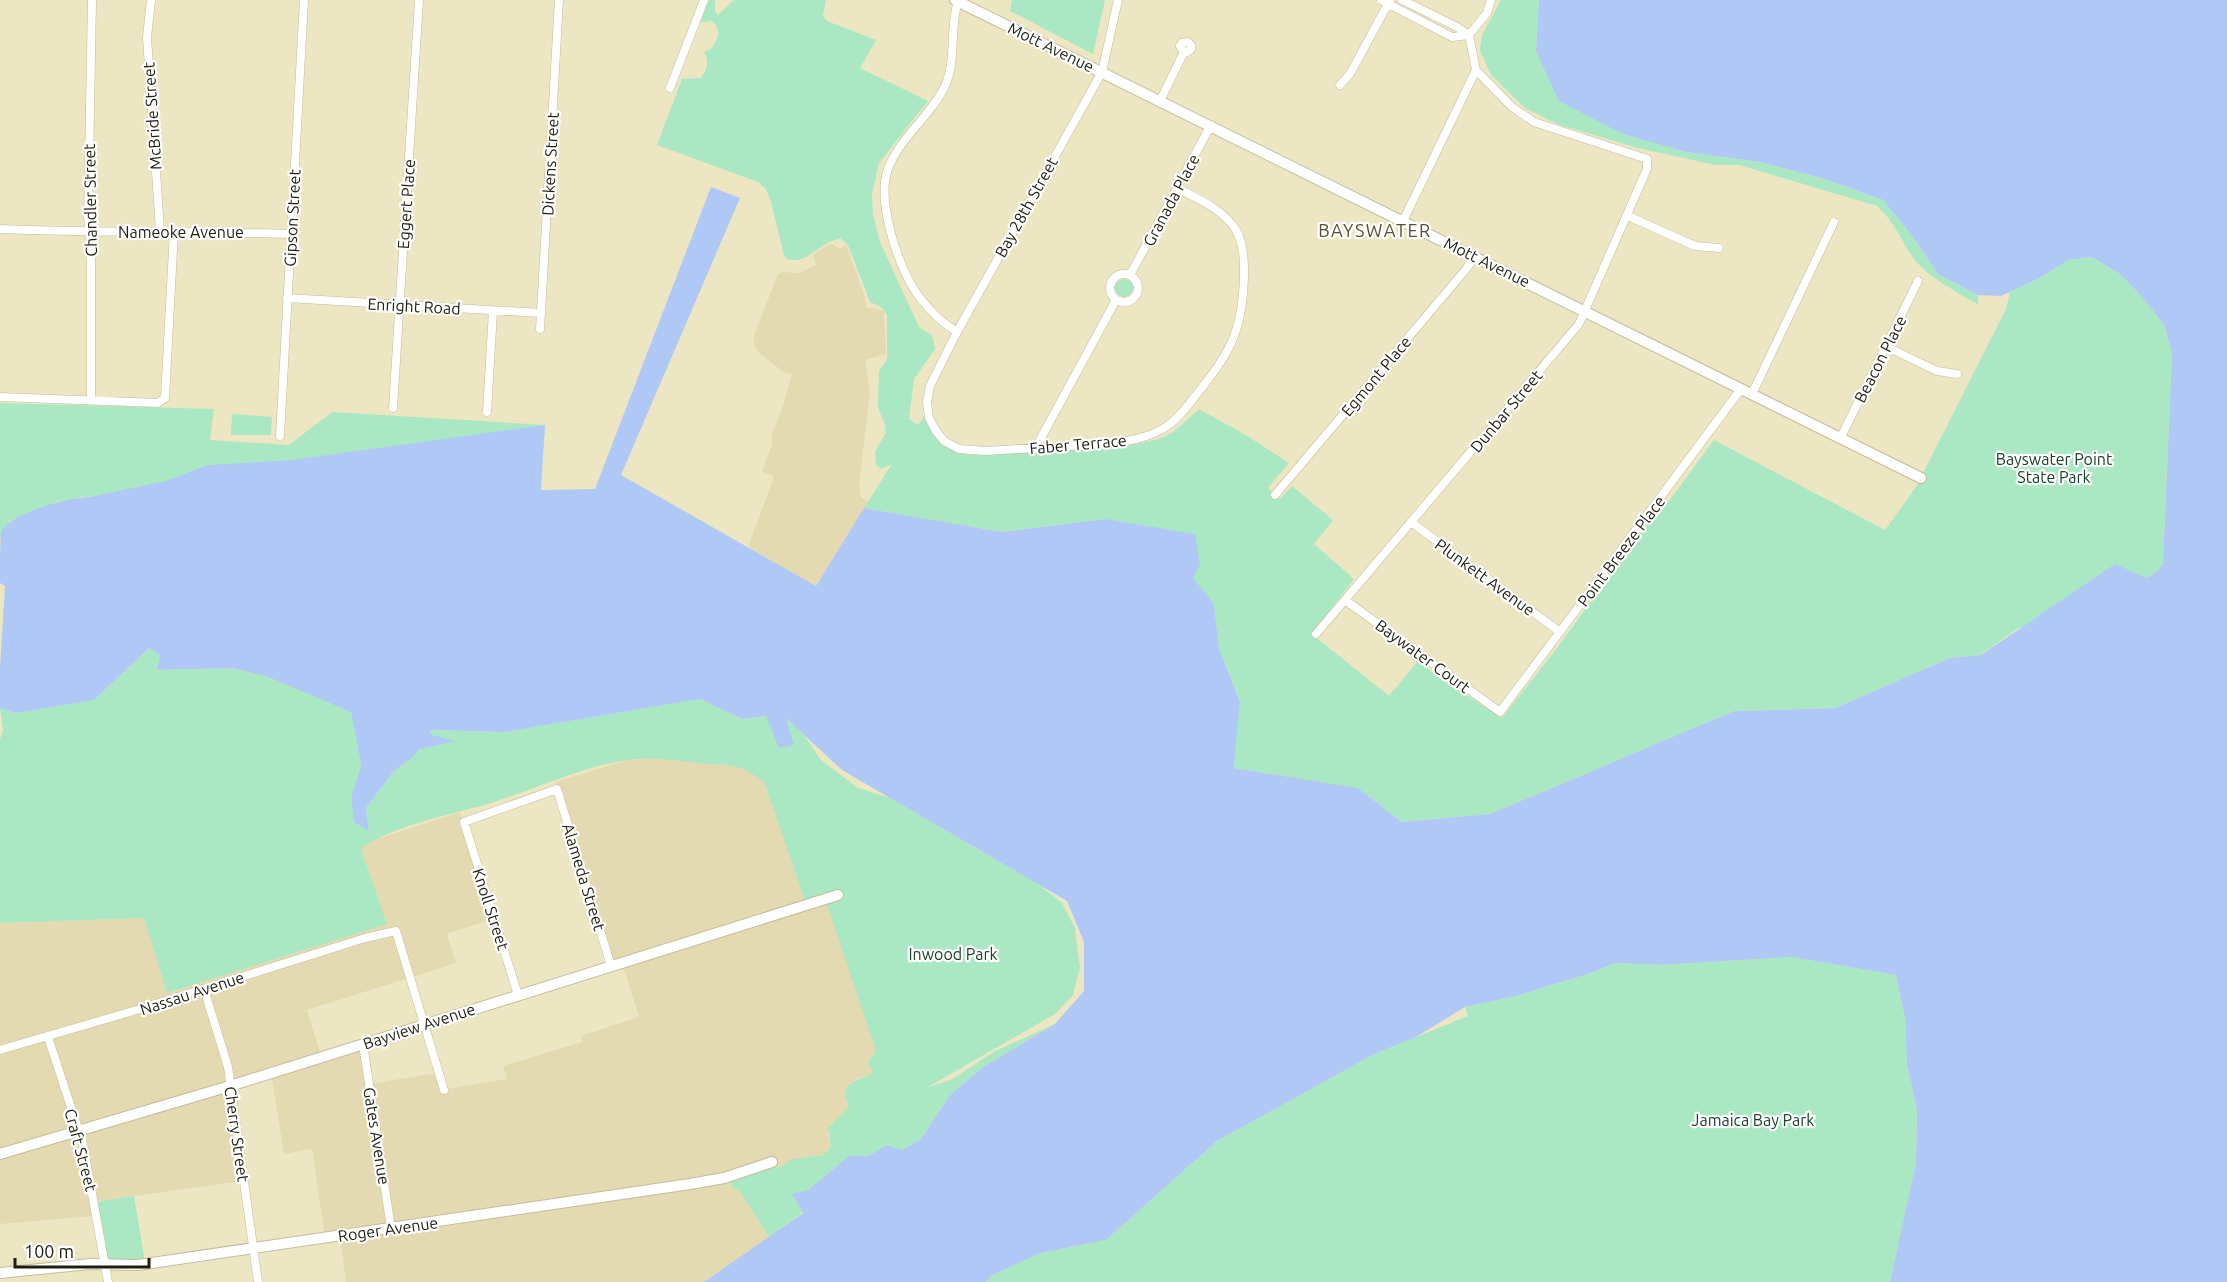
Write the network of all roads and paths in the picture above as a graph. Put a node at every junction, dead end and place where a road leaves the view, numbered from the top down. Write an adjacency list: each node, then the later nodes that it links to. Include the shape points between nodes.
1 (92, 0): 27 (street, Chandler Street)
2 (151, 0): 25 (street, McBride Street, via 147,37)
3 (304, 0): 28 (street, Gipson Street)
4 (419, 0): 35 (street, Eggert Place)
5 (559, 0): 38 (street, Dickens Street)
6 (704, 0): 17 (street)
7 (1118, 0): 15 (street, Bay 28th Street)
8 (1402, 0): 12 (street)
9 (1491, 0): 12 (street, via 1487,13)
10 (957, 1): 15 (street, Mott Avenue); 40 (street, via 950,71 944,88 889,167 884,195 891,231 914,288 933,314)
11 (1386, 1): 12 (street, via 1452,37); 16 (street, via 1350,74)
12 (1469, 35): 14 (street)
13 (1184, 52): 18 (street)
14 (1476, 70): 21 (street, Dunbar Street, via 1512,107 1534,122 1647,159); 22 (street)
15 (1102, 72): 18 (street, Mott Avenue); 40 (street, Bay 28th Street)
16 (1340, 85)
17 (670, 88)
18 (1160, 101): 19 (street, Mott Avenue)
19 (1211, 125): 20 (street, Granada Place); 22 (street, Mott Avenue)
20 (1177, 188): 31 (street, Granada Place); 52 (street, Faber Terrace, via 1222,215 1242,243 1243,298 1232,344 1205,385 1162,429 1116,443)
21 (1628, 216): 29 (street, via 1695,246); 36 (street, Dunbar Street)
22 (1403, 221): 30 (street, Mott Avenue)
23 (1834, 222): 44 (street)
24 (0, 229): 27 (street, Nameoke Avenue)
25 (159, 231): 26 (street, Nameoke Avenue); 27 (street, Nameoke Avenue)
26 (174, 231): 28 (street, Nameoke Avenue); 46 (street, via 165,398 158,403)
27 (89, 232): 46 (street, Chandler Street)
28 (291, 234): 33 (street, Gipson Street)
29 (1719, 248)
30 (1475, 256): 36 (street, Mott Avenue); 54 (street, Egmont Place)
31 (1130, 275): 34 (street, Granada Place, via 1120,273 1112,279 1110,293); 34 (street, Granada Place, via 1137,281 1136,294 1125,302)
32 (1918, 282): 41 (street, Beacon Place)
33 (287, 298): 35 (street, Enright Road); 50 (street, Gipson Street)
34 (1116, 300): 52 (street, Granada Place)
35 (400, 305): 37 (street, Enright Road); 47 (street, Eggert Place)
36 (1584, 310): 43 (street, Mott Avenue); 55 (street, Dunbar Street, via 1579,324)
37 (493, 311): 38 (street, Enright Road); 49 (street)
38 (541, 313): 39 (street, Dickens Street)
39 (540, 329)
40 (957, 332): 48 (street, Bay 28th Street, via 930,386)
41 (1887, 346): 42 (street, via 1937,371); 51 (street, Beacon Place)
42 (1957, 374)
43 (1741, 389): 44 (street, Mott Avenue); 57 (street, Point Breeze Place)
44 (1752, 394): 51 (street, Mott Avenue)
45 (0, 397): 46 (street)
46 (91, 400)
47 (393, 408)
48 (927, 411): 52 (street, Faber Terrace, via 936,431 954,448)
49 (487, 412)
50 (280, 436)
51 (1841, 437): 53 (street, Mott Avenue)
52 (1035, 448)
53 (1921, 478)
54 (1275, 495)
55 (1411, 522): 56 (street, Dunbar Street); 57 (street, Plunkett Avenue)
56 (1345, 600): 58 (street, Dunbar Street); 59 (street, Baywater Court)
57 (1560, 632): 59 (street, Point Breeze Place)
58 (1316, 634)
59 (1500, 712)
60 (464, 822): 62 (street, Alameda Street, via 557,789); 64 (street, Knoll Street)
61 (838, 895): 62 (street, Bayview Avenue)
62 (611, 966): 64 (street, Bayview Avenue)
63 (204, 988): 65 (street, Nassau Avenue, via 396,930); 66 (street, Nassau Avenue); 69 (street, Cherry Street)
64 (518, 995): 65 (street, Bayview Avenue)
65 (425, 1025): 67 (street, Bayview Avenue); 70 (street)
66 (48, 1037): 68 (street, Nassau Avenue); 71 (street, Craft Street)
67 (363, 1044): 69 (street, Bayview Avenue); 74 (street, Gates Avenue)
68 (0, 1050)
69 (230, 1086): 71 (street, Bayview Avenue); 75 (street, Cherry Street)
70 (444, 1090)
71 (78, 1132): 72 (street, Bayview Avenue); 76 (street, Craft Street)
72 (0, 1154)
73 (772, 1162): 74 (street, Roger Avenue, via 690,1185)
74 (391, 1228): 75 (street, Roger Avenue)
75 (253, 1248): 76 (street, Roger Avenue, via 138,1265); 79 (street, Cherry Street)
76 (105, 1265): 77 (street, Roger Avenue, via 78,1264); 78 (street, Craft Street)
77 (0, 1273)
78 (108, 1282)
79 (258, 1282)

